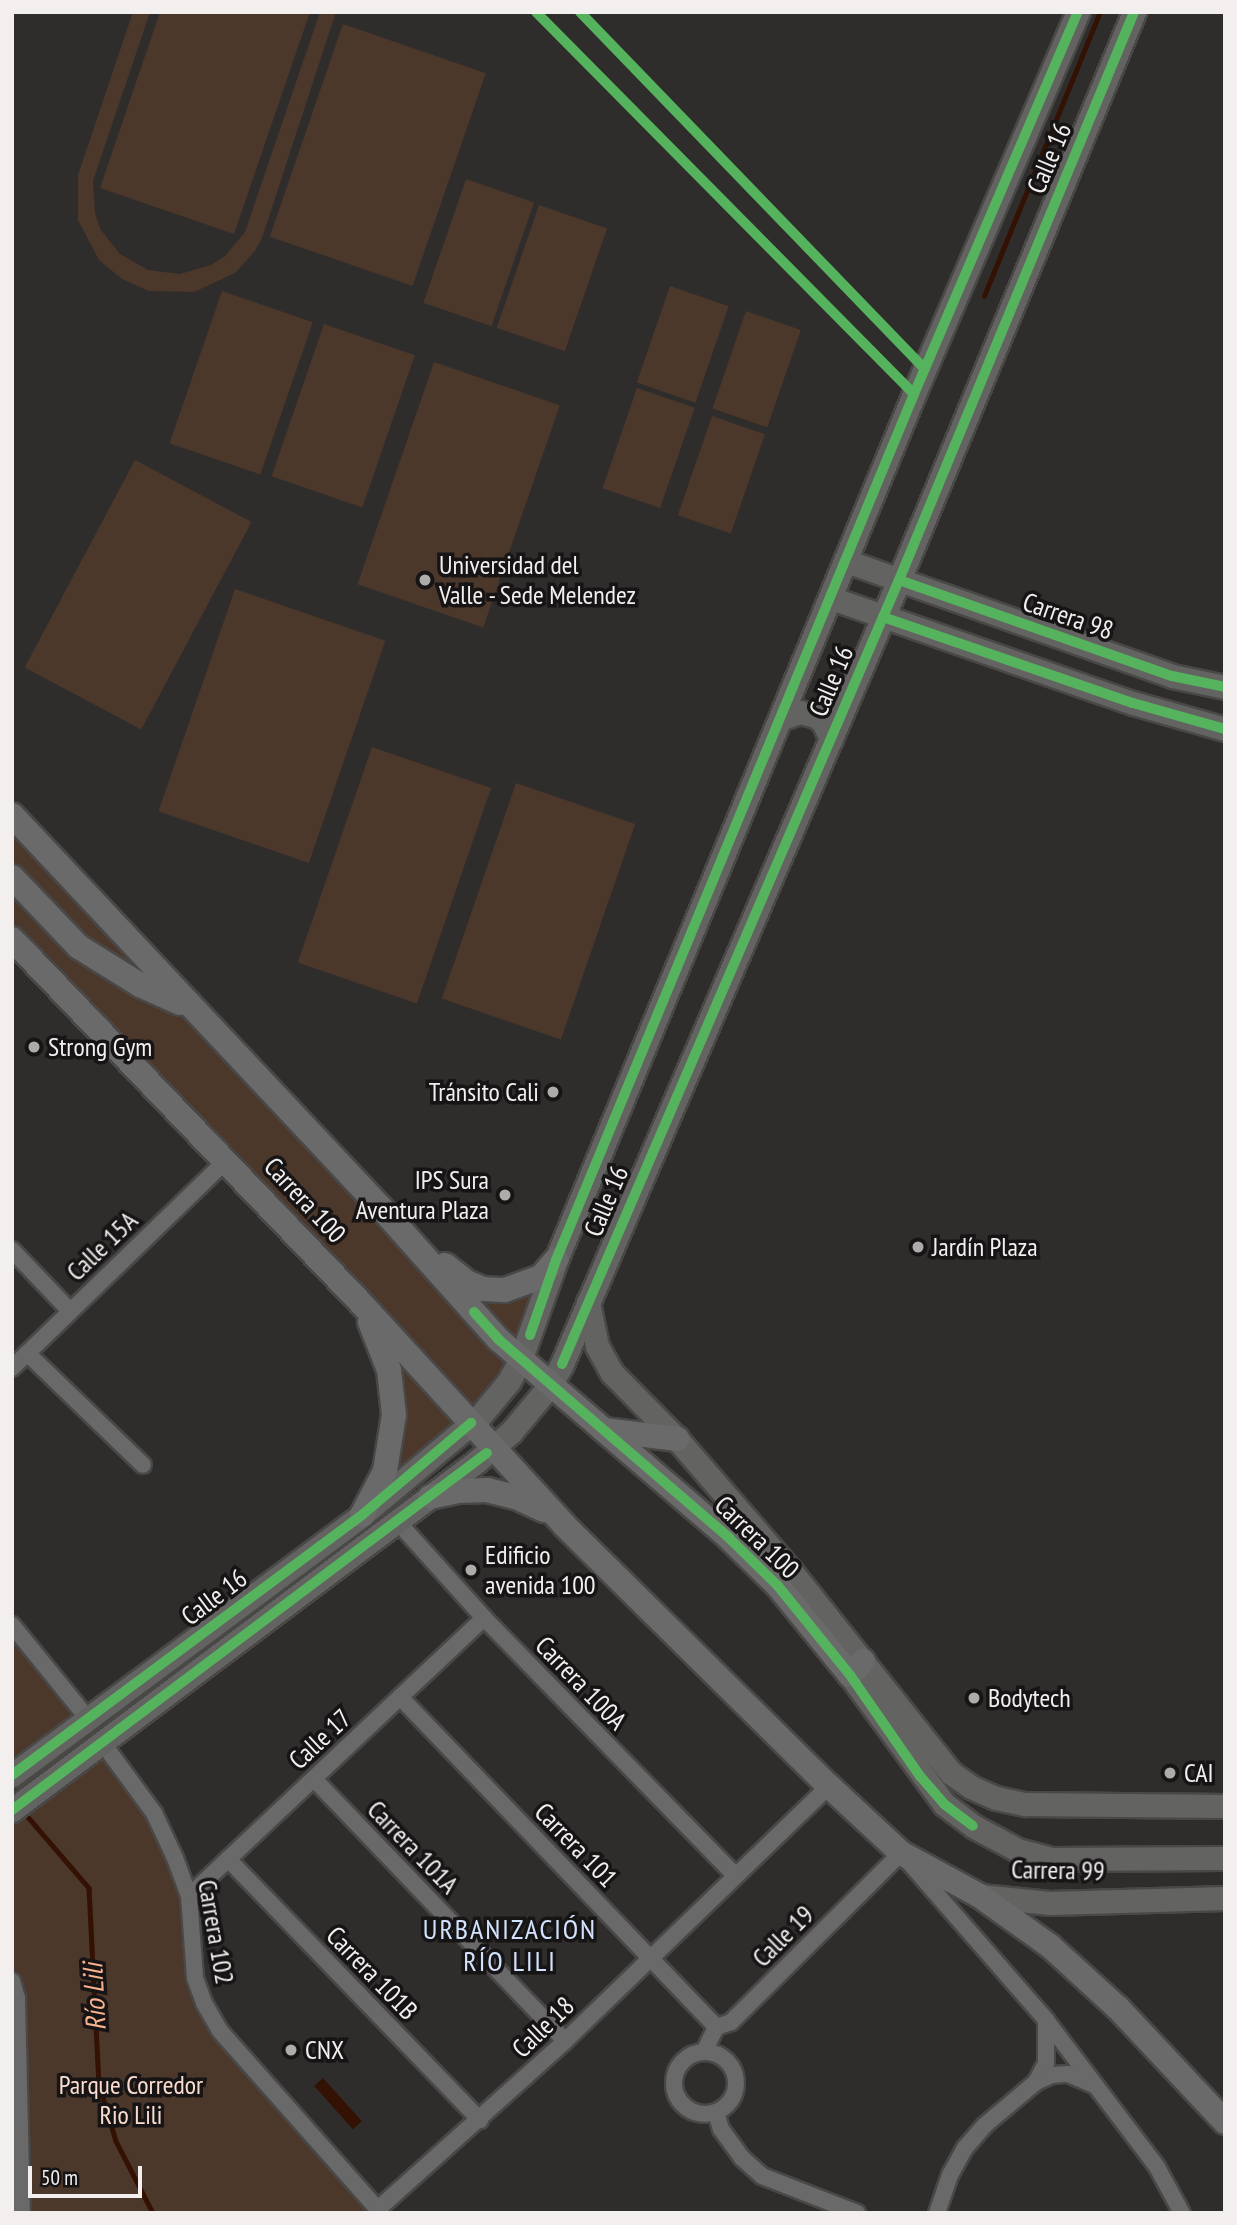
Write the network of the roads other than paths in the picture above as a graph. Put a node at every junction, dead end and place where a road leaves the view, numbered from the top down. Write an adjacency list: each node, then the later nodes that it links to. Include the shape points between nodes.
1 (1078, 12): 3 (street, Calle 16)
2 (1134, 12): 4 (street, Calle 16)
3 (846, 561): 4 (street, Carrera 98); 5 (street, Calle 16)
4 (899, 580): 6 (street, Calle 16); 7 (street, Carrera 98)
5 (831, 598): 6 (street); 10 (street, Calle 16)
6 (883, 617): 8 (street); 12 (street, Calle 16)
7 (1061, 638): 8 (street, via 1052,642 1007,632 999,649); 9 (street, Carrera 98, via 1172,676)
8 (1011, 661): 11 (street, via 1133,704)
9 (1225, 687)
10 (783, 718): 12 (street, via 799,712 816,716); 20 (street, Calle 16)
11 (1225, 729)
12 (831, 739): 21 (street, Calle 16)
13 (12, 815): 16 (main road, Carrera 100)
14 (12, 877): 16 (main road, via 79,947 140,985)
15 (12, 939): 17 (main road, Carrera 100)
16 (190, 1007): 18 (main road, Carrera 100)
17 (227, 1160): 22 (main road, Carrera 100); 23 (street, Calle 15A)
18 (381, 1208): 20 (main road, via 453,1272 483,1289 527,1284 541,1277); 25 (main road, Carrera 100, via 490,1330)
19 (12, 1250): 23 (street)
20 (556, 1260): 25 (street, Calle 16)
21 (588, 1302): 27 (street, Calle 16); 30 (street, Carrera 100, via 597,1346 612,1373)
22 (362, 1303): 28 (main road, Carrera 100); 34 (main road, via 389,1370 394,1415 385,1471)
23 (71, 1311): 24 (street, Calle 15A)
24 (27, 1353): 26 (street, Calle 15A); 32 (street)
25 (521, 1358): 27 (main road, Carrera 100); 28 (street, Calle 16, via 509,1381)
26 (12, 1368)
27 (551, 1384): 29 (main road, Carrera 100); 31 (street, Calle 16)
28 (471, 1423): 31 (main road, Carrera 100); 34 (street, Calle 16)
29 (604, 1430): 30 (main road); 39 (main road, Carrera 100, via 729,1538)
30 (677, 1439): 39 (street, Carrera 100, via 790,1570)
31 (493, 1447): 33 (street, Calle 16); 36 (main road, Carrera 100)
32 (143, 1465)
33 (430, 1497): 35 (street, Calle 16); 36 (main road, via 468,1490 506,1494 542,1509)
34 (362, 1515): 41 (street, Calle 16)
35 (397, 1521): 37 (street, Carrera 100A); 42 (street, Calle 16)
36 (565, 1526): 45 (main road, Carrera 100)
37 (484, 1618): 40 (street, Calle 17); 52 (street, Carrera 100A)
38 (12, 1625): 41 (street)
39 (857, 1668): 46 (street, Carrera 100, via 951,1773 996,1798 1025,1804); 48 (street, Carrera 100, via 944,1804)
40 (400, 1697): 44 (street, Calle 17); 56 (street, Carrera 101)
41 (88, 1719): 43 (street, Calle 16)
42 (102, 1742): 47 (street, Calle 16); 53 (street, Carrera 102, via 154,1813)
43 (12, 1775)
44 (314, 1779): 51 (street, Calle 17); 60 (street, Carrera 101A)
45 (829, 1786): 49 (main road, Carrera 100); 52 (street, Calle 18)
46 (1225, 1805)
47 (12, 1810)
48 (1002, 1842): 50 (street, Carrera 99, via 1052,1859)
49 (901, 1853): 54 (main road, Carrera 99); 58 (street, Carrera 100); 59 (street, Calle 19, via 732,2022)
50 (1225, 1858)
51 (229, 1859): 53 (street, Calle 17); 65 (street, Carrera 101B)
52 (735, 1875): 56 (street, Calle 18)
53 (189, 1896): 67 (street, Carrera 102, via 195,1978 220,2031)
54 (980, 1896): 55 (street, Carrera 99, via 1050,1903); 66 (main road, via 1086,1977)
55 (1225, 1898)
56 (649, 1957): 59 (street, Carrera 101); 60 (street, Calle 18)
57 (12, 1980): 68 (street, via 17,1998)
58 (1046, 2020): 62 (street, via 1046,2063); 63 (street, Carrera 100)
59 (716, 2027): 61 (street)
60 (565, 2041): 65 (street, Calle 18)
61 (704, 2052): 64 (street, via 727,2062 735,2077 734,2094); 64 (street, via 693,2054 677,2068 674,2089 685,2107)
62 (1036, 2082): 63 (street, via 1069,2074); 70 (street, via 965,2148)
63 (1099, 2088): 71 (street, Carrera 100, via 1157,2167)
64 (716, 2112): 69 (street, via 721,2129 761,2176)
65 (480, 2120): 67 (street, Calle 18)
66 (1225, 2123)
67 (379, 2211)
68 (22, 2213)
69 (857, 2213)
70 (937, 2213)
71 (1182, 2213)

